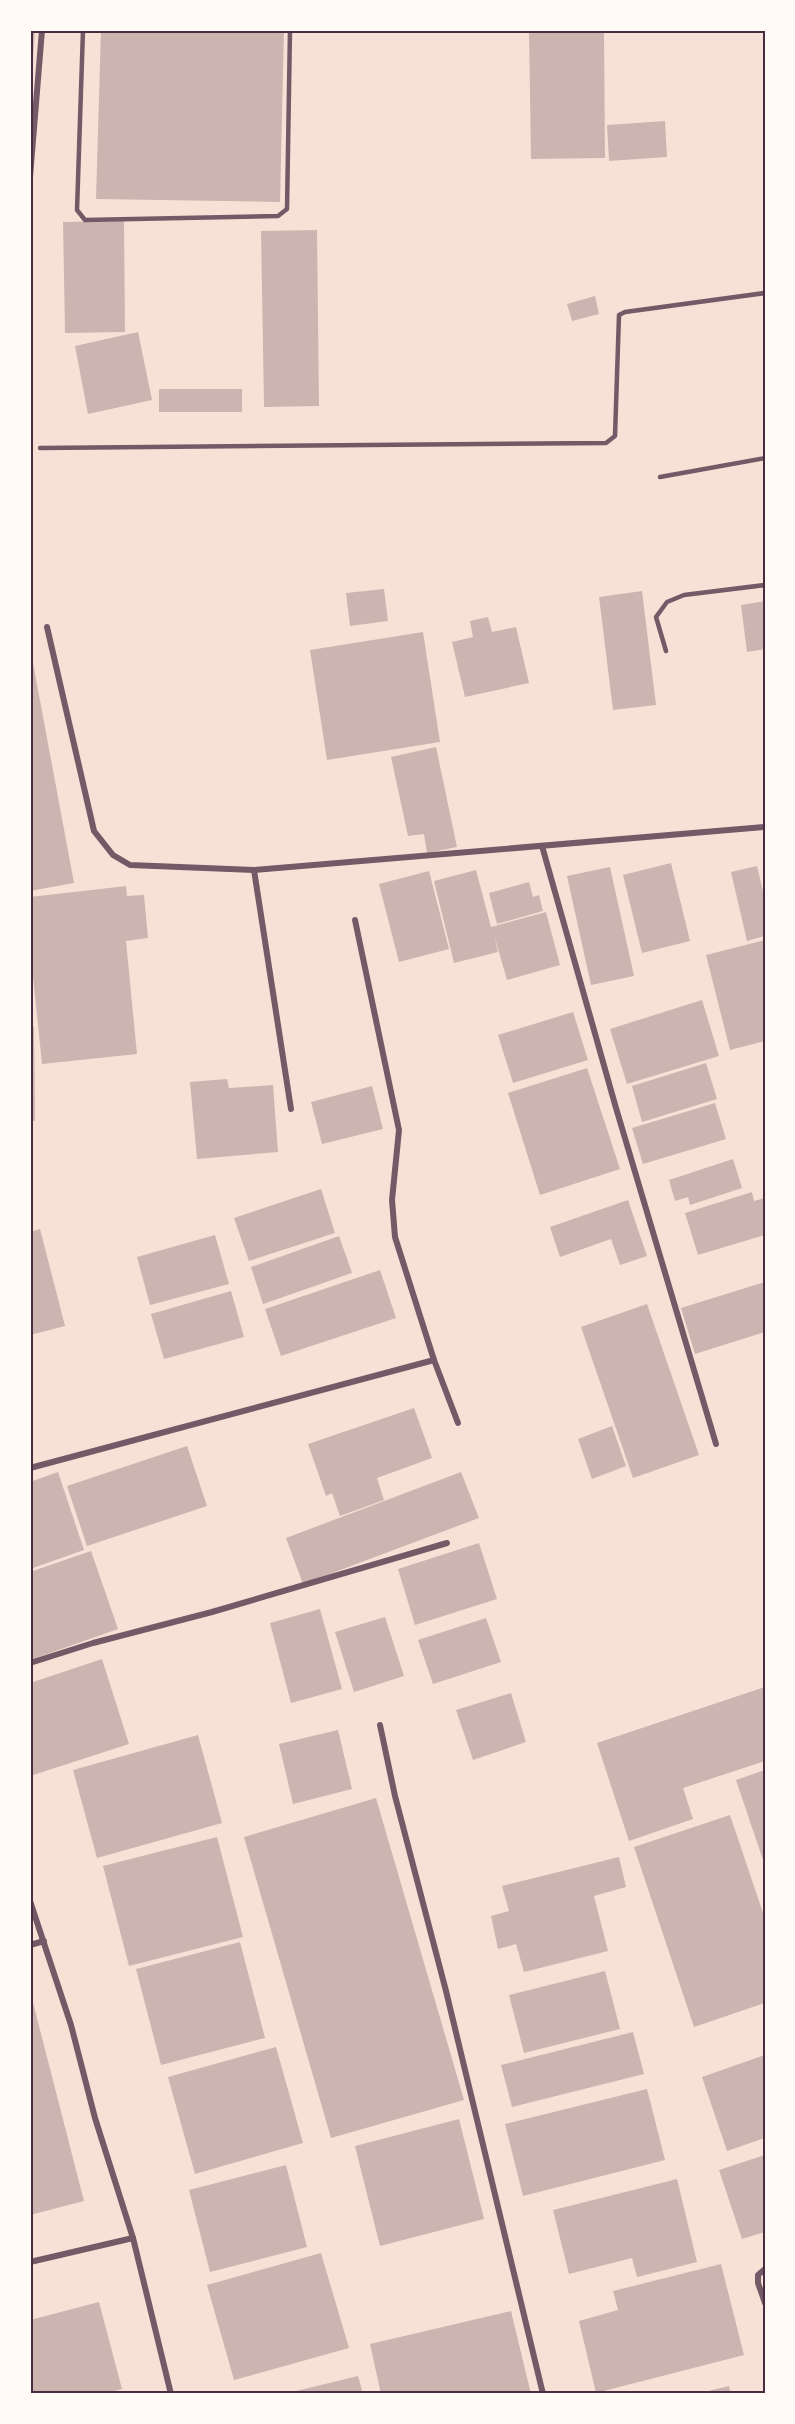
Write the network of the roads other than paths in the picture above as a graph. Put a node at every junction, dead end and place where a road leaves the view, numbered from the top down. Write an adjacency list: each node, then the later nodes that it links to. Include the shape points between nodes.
1 (42, 30): 4 (street)
2 (83, 30): 3 (lane, via 77,210 86,220 284,213)
3 (290, 30)
4 (30, 177)
5 (765, 293): 6 (lane, via 619,315 615,436 606,443)
6 (40, 448)
7 (765, 458): 8 (lane)
8 (660, 477)
9 (765, 585): 11 (lane, via 693,594 667,602 656,616)
10 (47, 627): 14 (street, via 93,831 102,844 130,865)
11 (666, 651)
12 (765, 827): 13 (street)
13 (542, 846): 14 (street); 19 (street)
14 (254, 870): 16 (street)
15 (355, 920): 17 (street, via 399,1130 392,1200 395,1237)
16 (291, 1109)
17 (434, 1360): 18 (street); 20 (street)
18 (458, 1423)
19 (716, 1444)
20 (30, 1468)
21 (447, 1543): 22 (street)
22 (30, 1663)
23 (380, 1725): 32 (street)
24 (30, 1901): 25 (street)
25 (44, 1941): 26 (street); 27 (street)
26 (30, 1945)
27 (133, 2238): 28 (street); 31 (street)
28 (30, 2262)
29 (765, 2269): 30 (street, via 758,2275)
30 (765, 2303)
31 (171, 2394)
32 (543, 2394)

